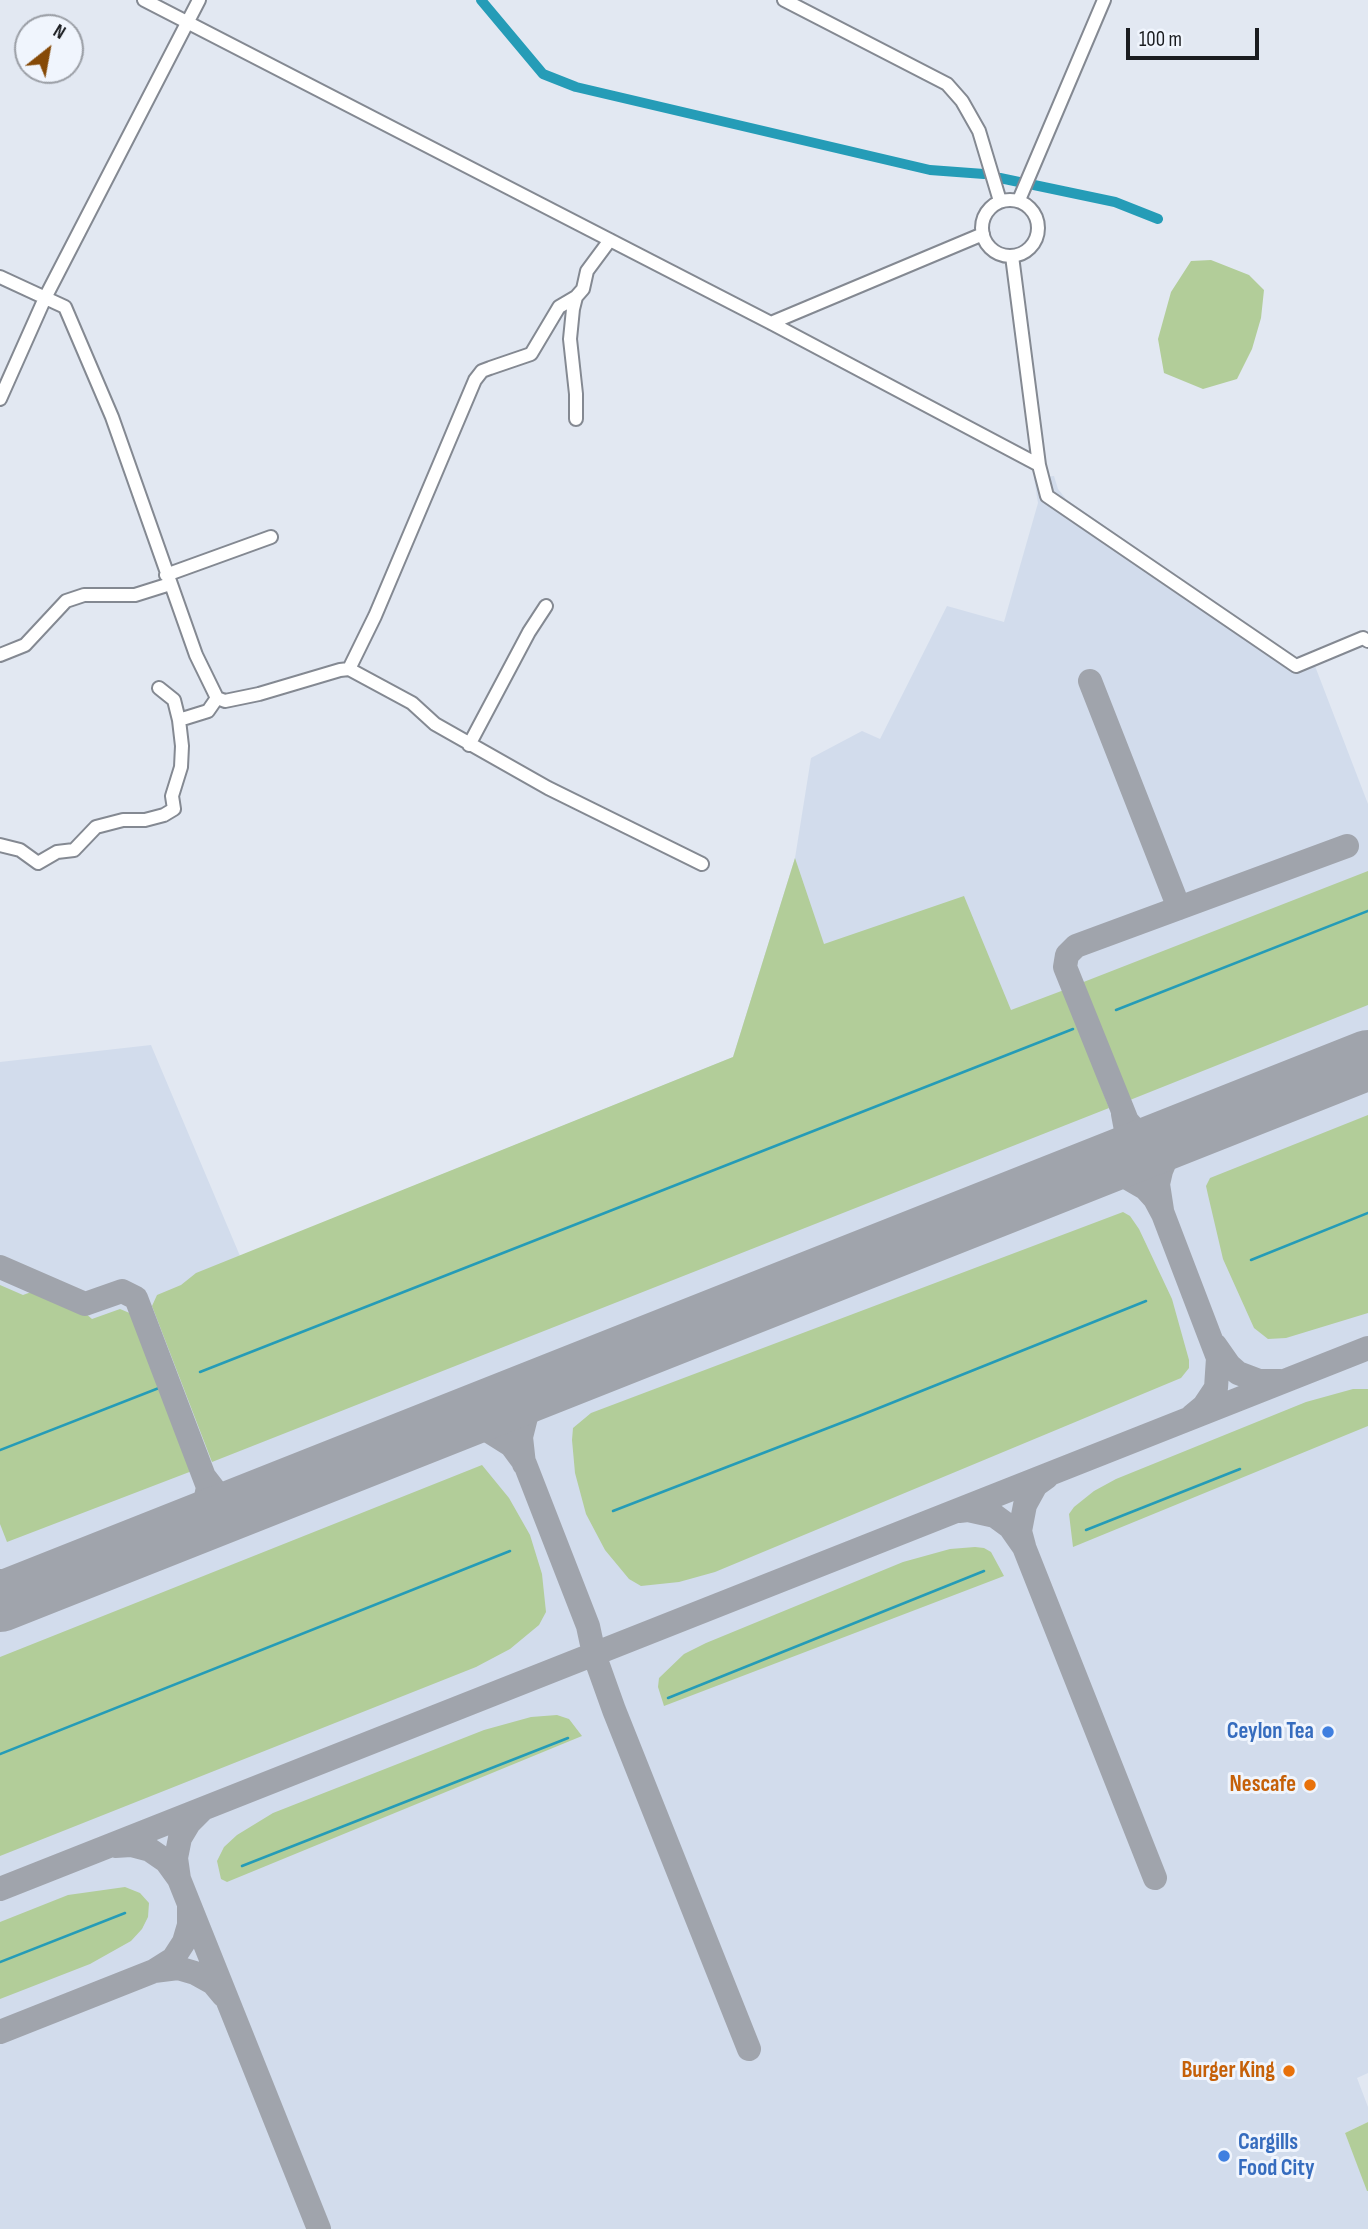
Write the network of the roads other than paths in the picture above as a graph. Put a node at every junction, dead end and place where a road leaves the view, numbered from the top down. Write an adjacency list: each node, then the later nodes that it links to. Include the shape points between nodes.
1 (144, 0): 5 (street)
2 (200, 0): 5 (street)
3 (784, 0): 7 (street, via 947,84 979,131)
4 (1104, 0): 6 (street)
5 (188, 24): 9 (street); 13 (street)
6 (1019, 200): 7 (street); 10 (street, via 1035,212 1039,232 1030,249)
7 (1000, 201): 8 (street, via 987,211)
8 (983, 234): 10 (street, via 990,248); 14 (street)
9 (611, 240): 12 (street, via 587,271); 14 (street)
10 (1012, 256): 17 (street)
11 (0, 277): 13 (street)
12 (576, 297): 16 (street, via 570,339); 23 (street, via 559,307 531,354 482,371 475,380)
13 (45, 298): 15 (street); 19 (street, via 65,307 112,417)
14 (771, 323): 17 (street)
15 (0, 399)
16 (576, 419)
17 (1039, 465): 21 (street, via 1047,496 1296,667 1363,638)
18 (271, 537): 19 (street)
19 (168, 579): 22 (street, via 135,595 84,595 66,601 25,645); 25 (street)
20 (546, 606): 27 (street)
21 (1368, 641)
22 (0, 655)
23 (349, 669): 25 (street, via 259,694 225,701); 27 (street, via 412,703)
24 (159, 688): 26 (street, via 174,700)
25 (217, 698): 26 (street, via 208,711)
26 (180, 720): 28 (street, via 174,809 145,820 96,827 74,850 57,852 38,863 20,850)
27 (469, 745): 29 (street)
28 (0, 845)
29 (702, 864)

